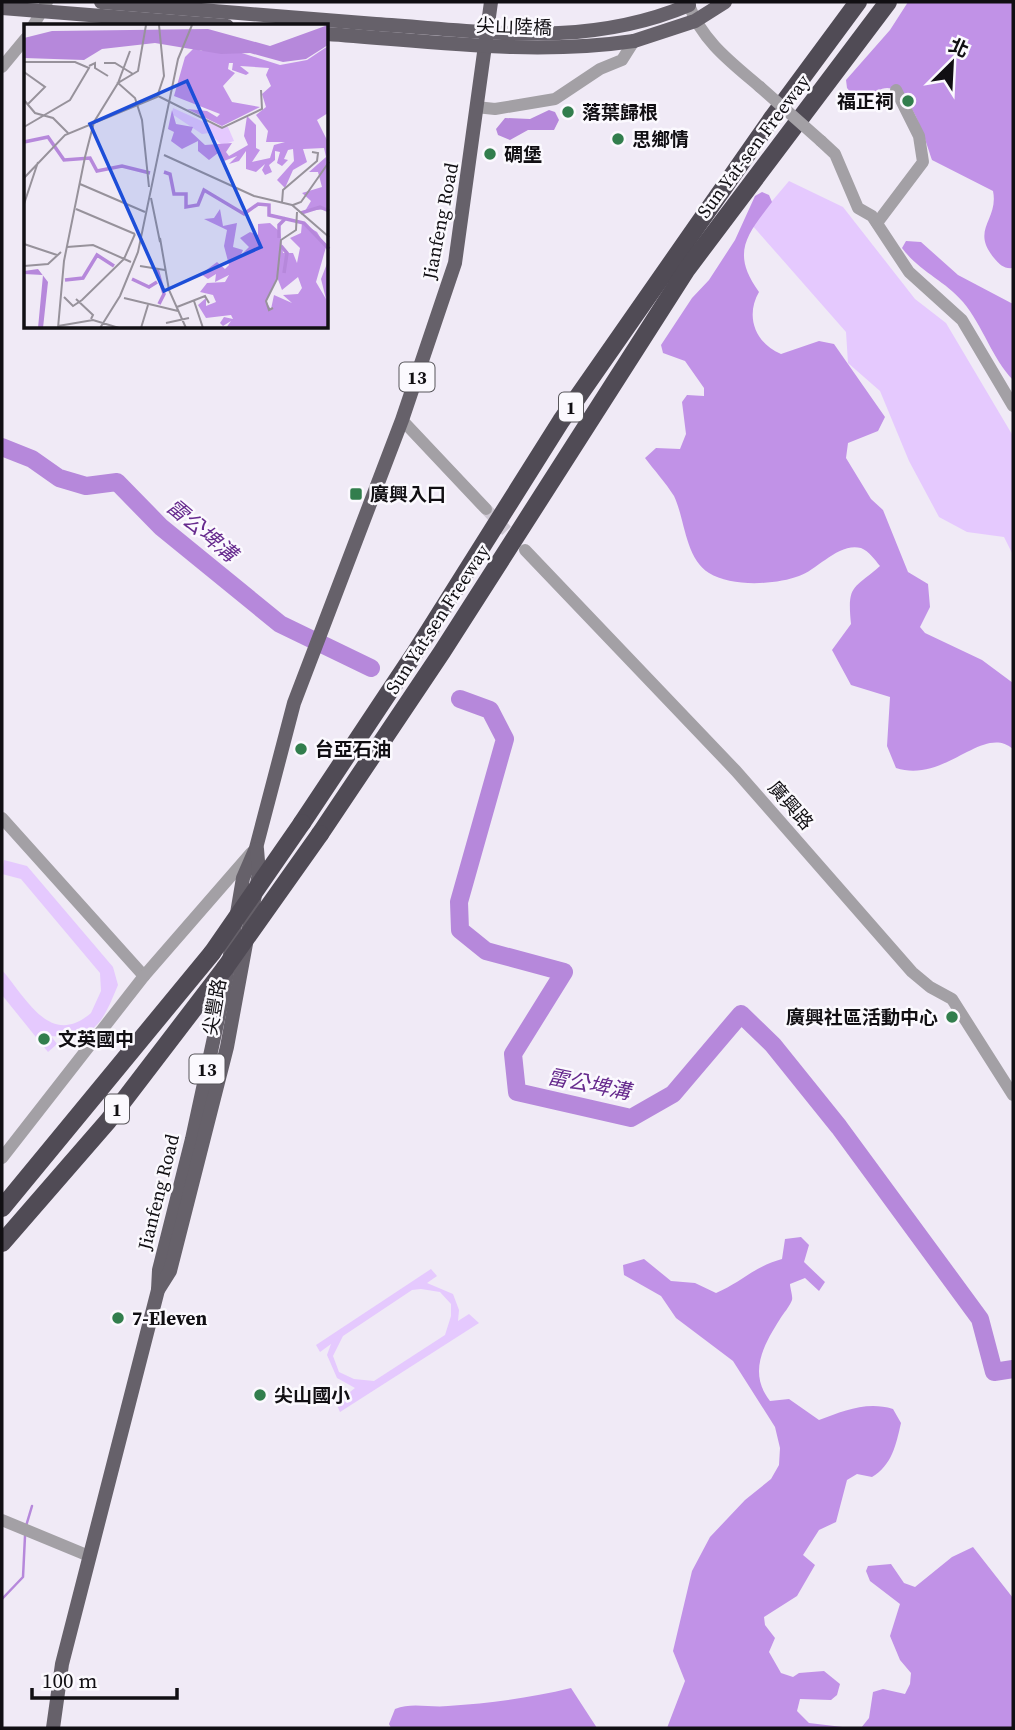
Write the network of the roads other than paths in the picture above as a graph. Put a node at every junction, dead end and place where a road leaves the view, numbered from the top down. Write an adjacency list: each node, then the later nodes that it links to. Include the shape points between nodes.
1 (101, 2): 6 (main road, 尖山陸橋, bridge, via 564,34 653,20)
2 (491, 2): 16 (main road, Jianfeng Road / 13)
3 (725, 2): 9 (main road, 尖山陸橋)
4 (858, 2): 27 (highway, Sun Yat-sen Freeway / 1, bridge, via 772,117 561,421 415,653 212,953)
5 (888, 2): 28 (highway, Sun Yat-sen Freeway / 1, bridge, via 687,269 442,652 225,968 108,1121)
6 (692, 3): 9 (street)
7 (2, 8): 8 (main road)
8 (40, 14): 10 (main road)
9 (695, 21): 13 (main road, 尖山陸橋); 17 (street, bridge, via 719,51 835,154 858,208)
10 (196, 24)
11 (329, 34): 13 (main road, 尖山陸橋, bridge, via 526,48)
12 (24, 40): 14 (street)
13 (634, 41): 16 (street, via 622,60 555,99 515,107)
14 (2, 67)
15 (896, 90): 17 (street, via 919,136 923,162)
16 (476, 107): 19 (main road, Jianfeng Road / 13, via 455,263)
17 (877, 223): 18 (street, via 909,272 962,320)
18 (1013, 406)
19 (402, 420): 20 (street); 23 (main road, Jianfeng Road / 13, via 307,667 274,769)
20 (486, 509)
21 (525, 550): 25 (street, 廣興路, via 736,771 912,972 952,999)
22 (2, 818): 24 (street)
23 (257, 848): 24 (street); 30 (main road, Jianfeng Road / 13, via 243,878 223,996 158,1290)
24 (144, 976): 26 (street)
25 (1013, 1096)
26 (2, 1158)
27 (2, 1209)
28 (2, 1243)
29 (2, 1520): 30 (street)
30 (89, 1556): 31 (main road, Jianfeng Road / 13, via 62,1664)
31 (53, 1728)

